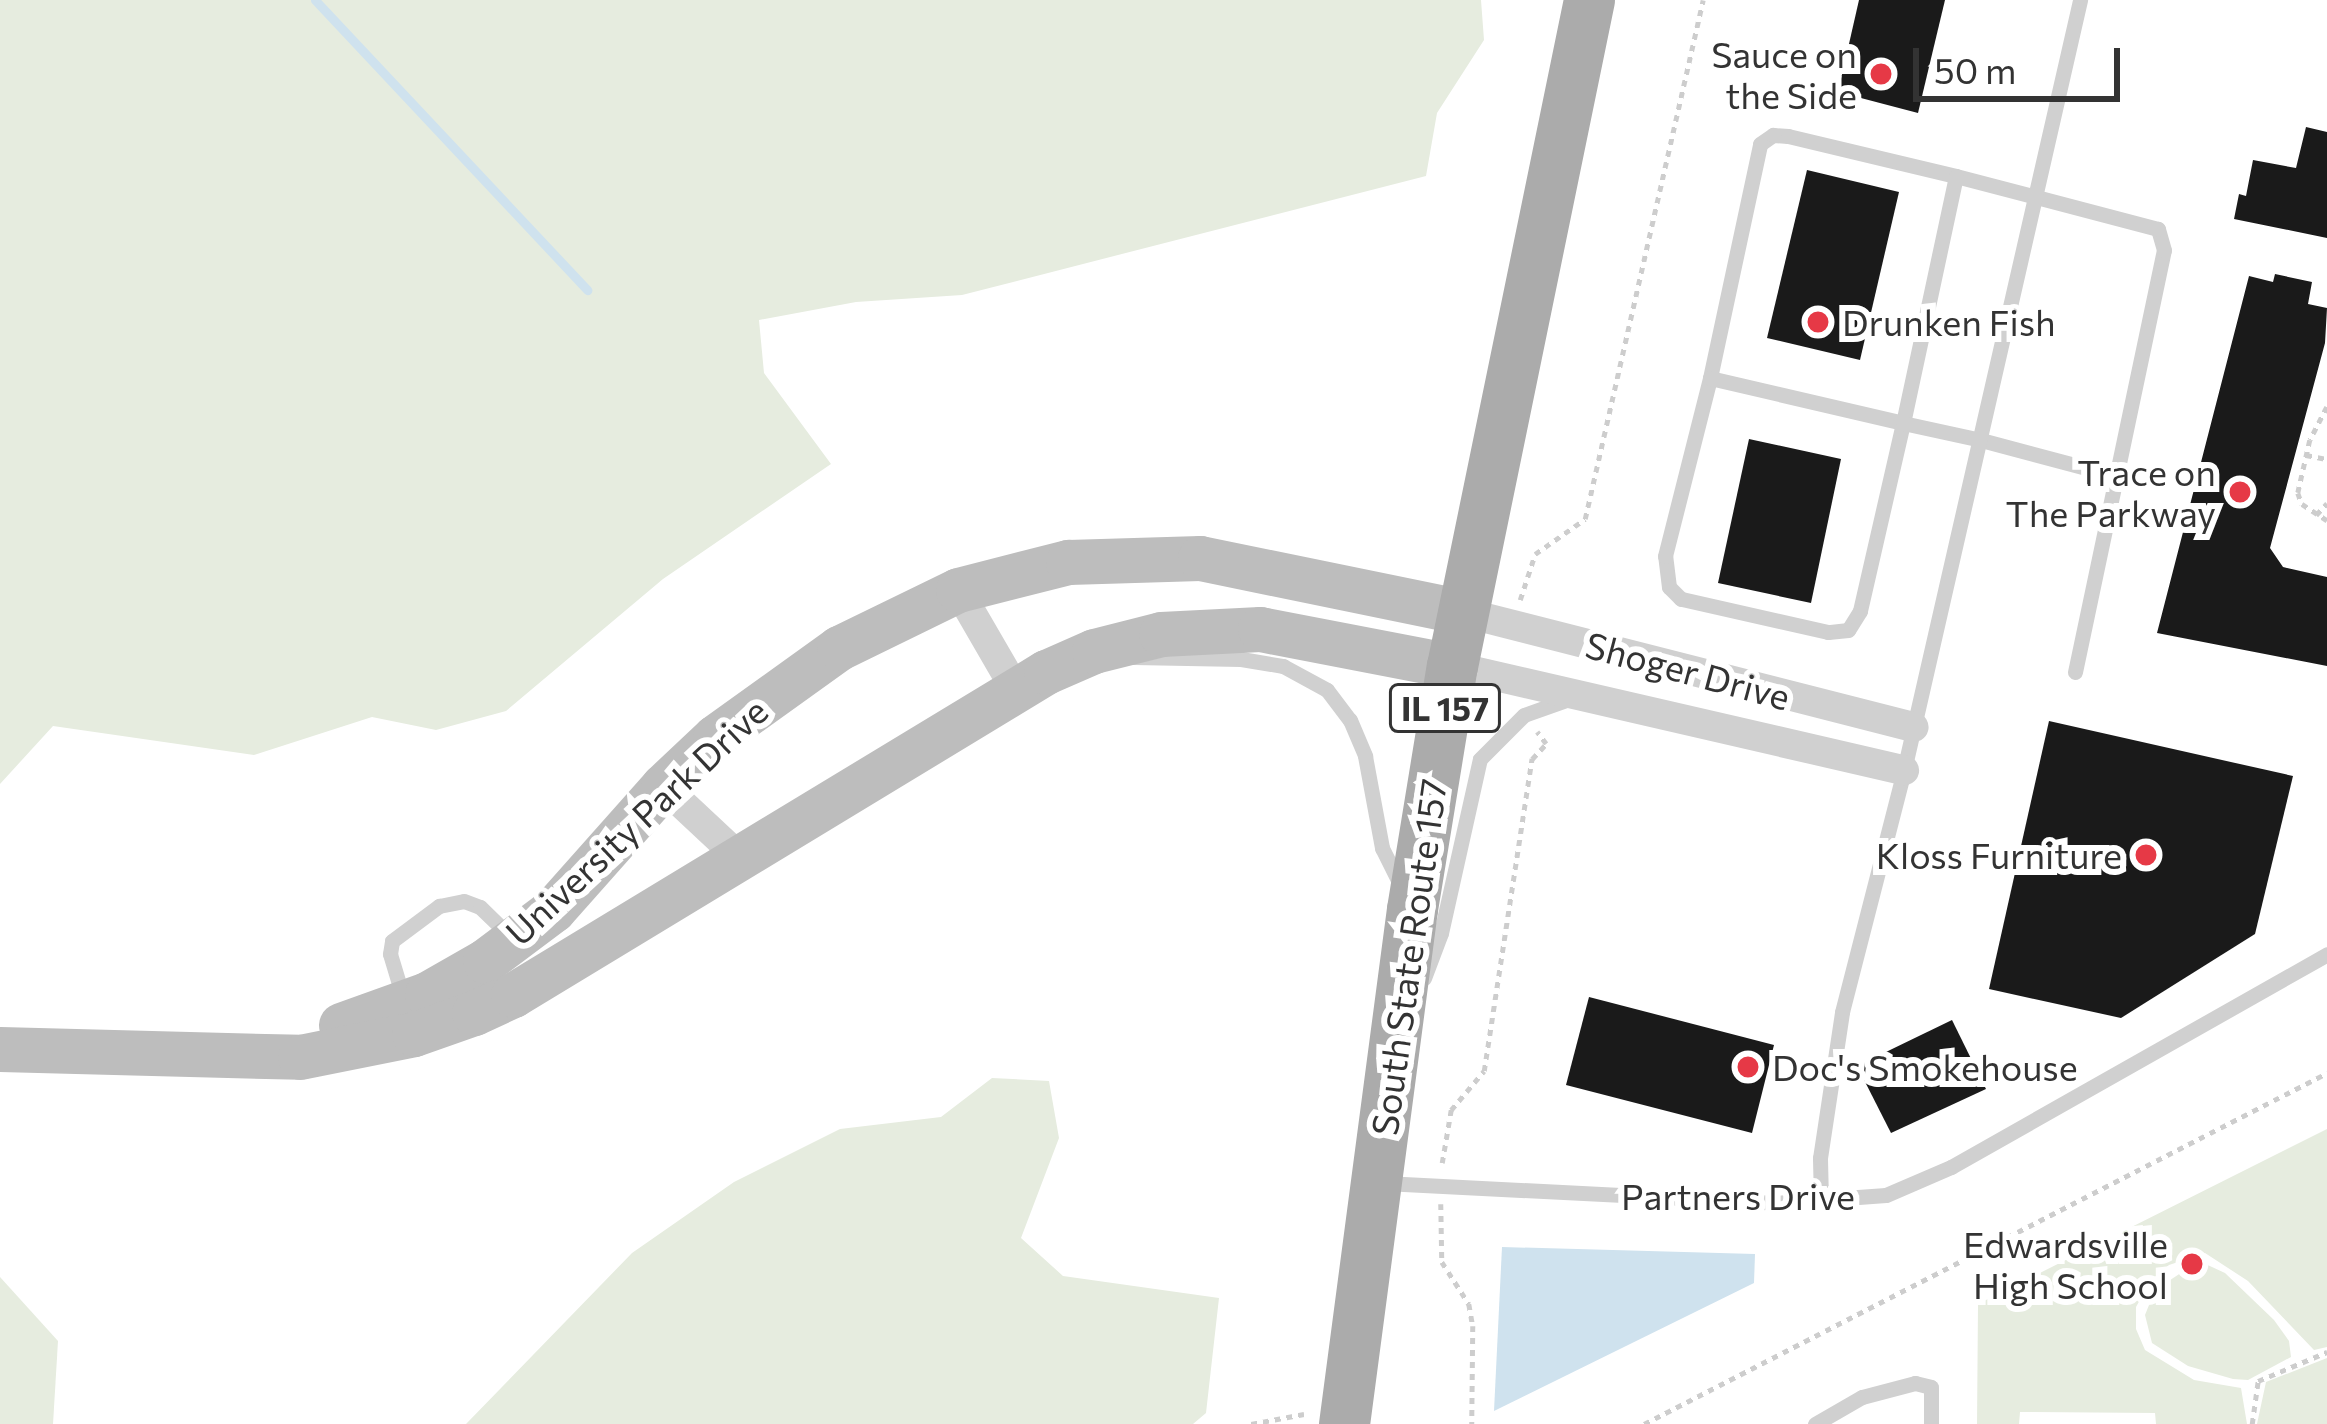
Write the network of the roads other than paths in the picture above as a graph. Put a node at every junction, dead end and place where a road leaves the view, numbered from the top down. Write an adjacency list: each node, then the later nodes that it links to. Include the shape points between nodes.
1 (1589, 0): 10 (main road, South State Route 157 / IL 157)
2 (2080, 0): 4 (lane)
3 (1956, 176): 4 (lane); 5 (lane, via 1789,136 1760,144); 6 (lane)
4 (2035, 196): 7 (lane); 8 (lane, via 2158,229 2164,250)
5 (1710, 378): 6 (lane); 6 (lane, via 1665,556 1669,587 1681,599 1849,630)
6 (1903, 423): 7 (lane)
7 (1981, 440): 8 (lane); 16 (lane)
8 (2116, 476): 13 (lane)
9 (958, 590): 10 (street, University Park Drive, via 1067,562 1200,558); 14 (street); 18 (street, University Park Drive, via 839,648 780,687)
10 (1462, 612): 12 (main road, South State Route 157 / IL 157); 16 (street, Shoger Drive)
11 (1094, 651): 12 (street, University Park Drive, via 1161,634 1260,628); 14 (street, University Park Drive); 20 (lane, via 1262,662 1327,690 1364,756 1382,848)
12 (1452, 666): 15 (street, Shoger Drive); 20 (main road, South State Route 157 / IL 157)
13 (2075, 672)
14 (1016, 689): 19 (street, University Park Drive)
15 (1584, 694): 17 (street, Shoger Drive); 26 (lane, Shoger Drive, via 1524,715 1480,759 1441,933)
16 (1914, 727): 17 (lane)
17 (1904, 770): 28 (lane, via 1842,1012)
18 (663, 786): 19 (street); 21 (street, University Park Drive, via 553,910)
19 (740, 857): 25 (street, University Park Drive, via 513,995 414,1034 300,1057)
20 (1412, 909): 26 (main road, South State Route 157 / IL 157)
21 (513, 940): 23 (street, University Park Drive); 23 (lane, via 480,907 439,906 392,941)
22 (2327, 954): 28 (lane, Partners Drive, via 1951,1168 1886,1195)
23 (405, 1002): 25 (street, University Park Drive, via 302,1037)
24 (0, 1049): 25 (street, University Park Drive)
25 (155, 1056)
26 (1390, 1071): 27 (main road, South State Route 157 / IL 157)
27 (1376, 1183): 28 (lane, Partners Drive); 29 (main road, South State Route 157 / IL 157)
28 (1821, 1200)
29 (1344, 1420)
30 (1815, 1424): 31 (lane, via 1862,1397 1915,1383 1931,1388)
31 (1931, 1424)

